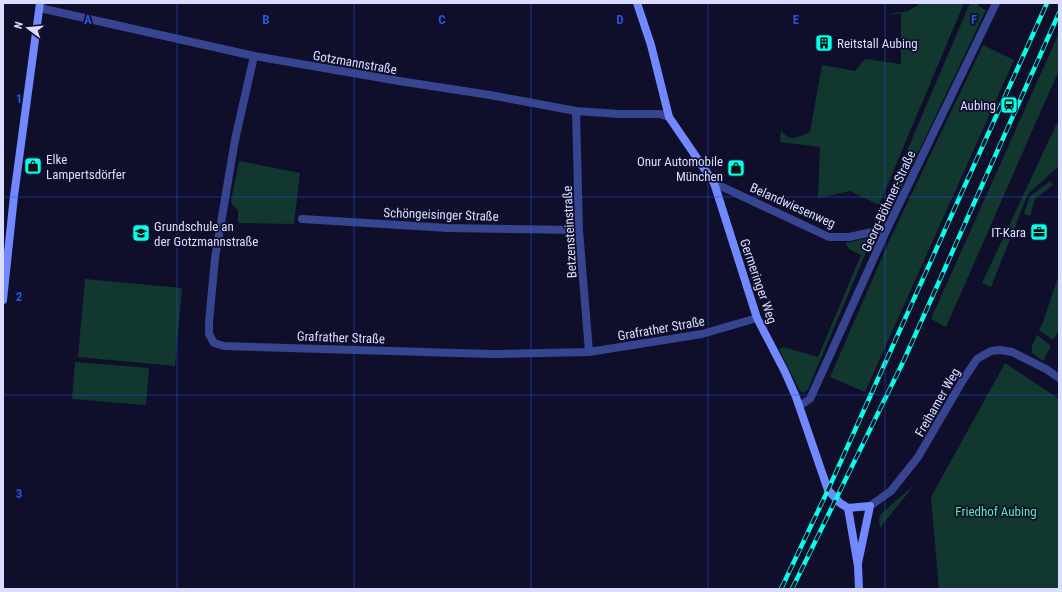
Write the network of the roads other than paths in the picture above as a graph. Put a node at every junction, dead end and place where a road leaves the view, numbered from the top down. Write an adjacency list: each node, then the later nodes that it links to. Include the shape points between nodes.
1 (637, 3): 6 (street, Germeringer Weg, via 651,45)
2 (996, 3): 9 (street, Georg-Böhmer-Straße)
3 (40, 6): 4 (street, Gotzmannstraße); 11 (street, via 14,196)
4 (254, 56): 5 (street, Gotzmannstraße); 13 (street, Grafrather Straße, via 235,140 215,258 209,334 214,343 224,346 492,354)
5 (576, 111): 6 (street, Gotzmannstraße, via 660,114); 10 (street, Betzensteinstraße)
6 (669, 117): 7 (street, Germeringer Weg)
7 (714, 183): 9 (street, Belandwiesenweg, via 829,237 849,237); 12 (street, Germeringer Weg)
8 (302, 220): 10 (street, Schöngeisinger Straße, via 448,228)
9 (887, 229): 15 (street, Georg-Böhmer-Straße, via 810,398)
10 (579, 230): 13 (street, Betzensteinstraße)
11 (3, 300)
12 (757, 318): 13 (street, Grafrather Straße, via 702,334); 15 (street, Germeringer Weg, via 785,372)
13 (589, 352)
14 (1059, 378): 16 (street, Freihamer Weg, via 1012,352 991,351 977,359 918,457 891,491)
15 (799, 406): 17 (street, Germeringer Weg, via 828,490)
16 (870, 506): 17 (street); 18 (street)
17 (848, 508): 18 (street)
18 (858, 566): 19 (street)
19 (859, 589)

